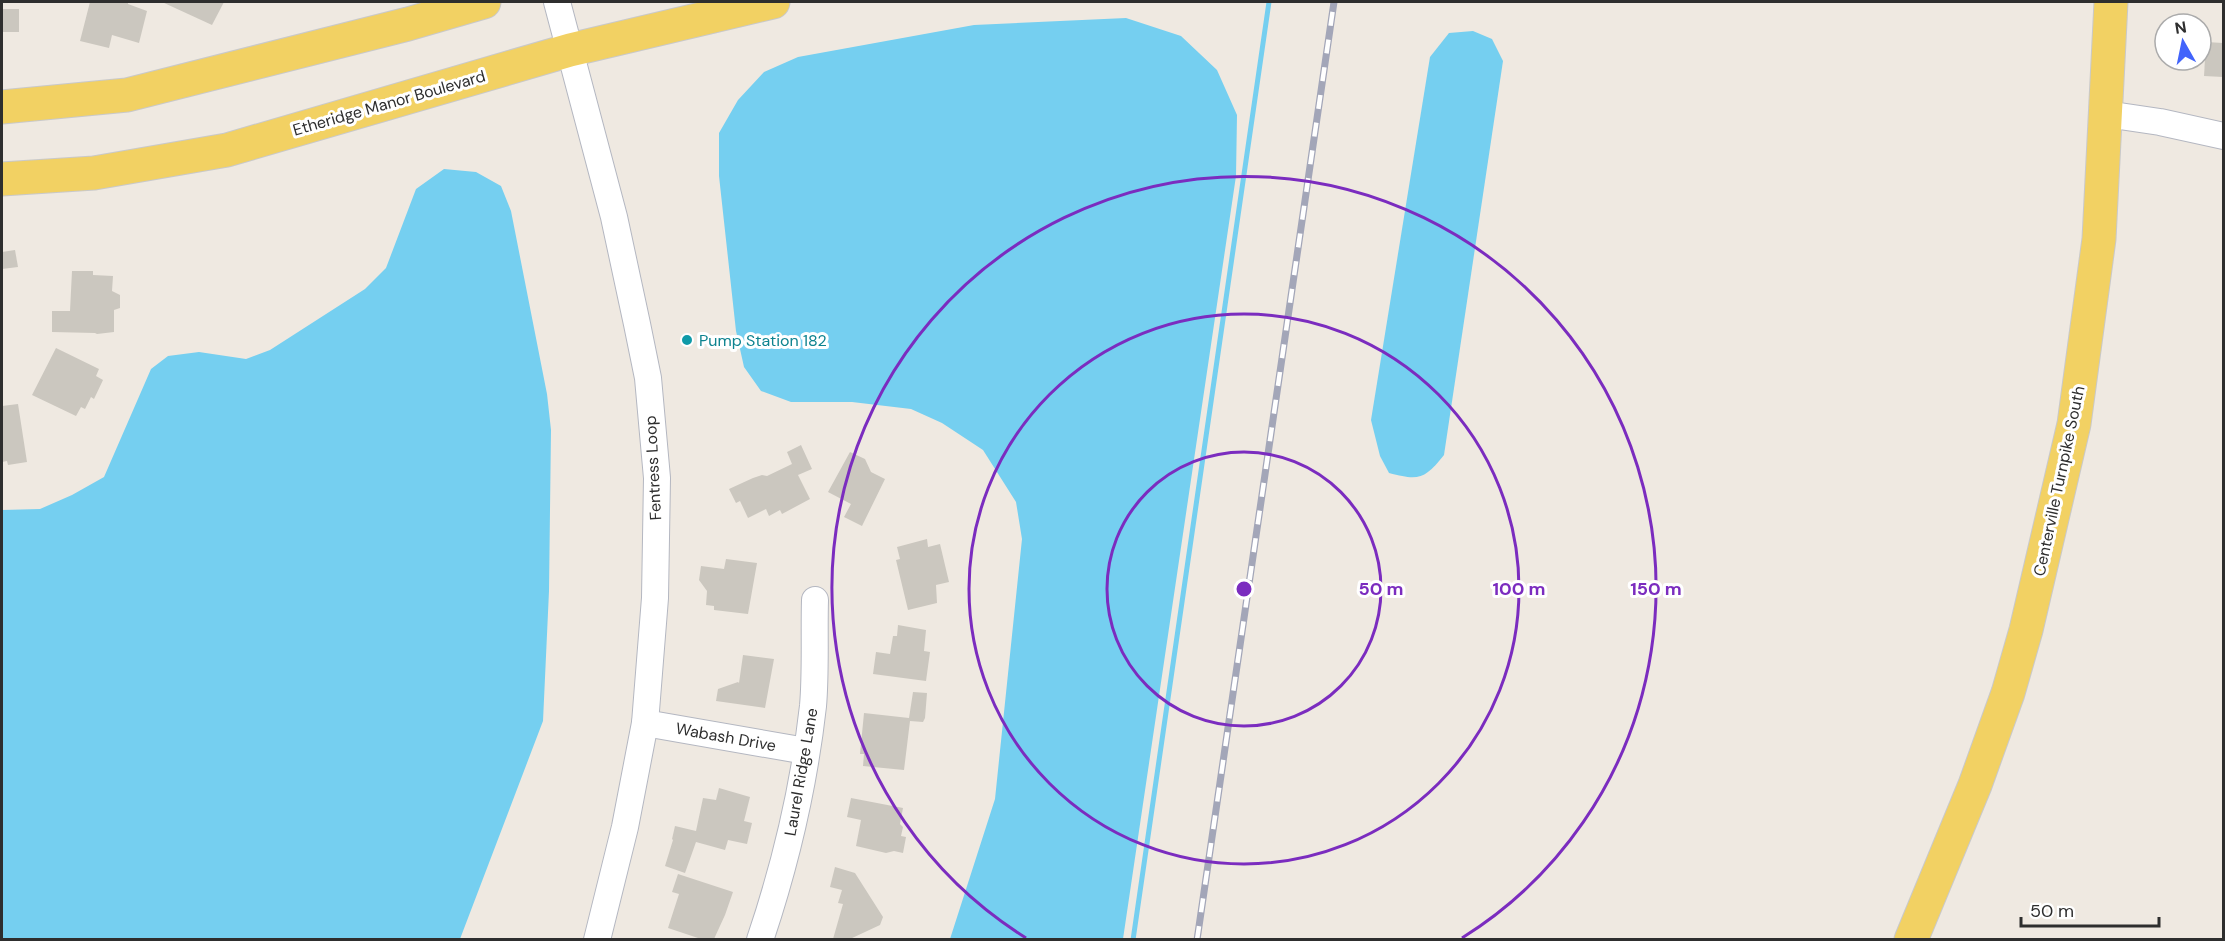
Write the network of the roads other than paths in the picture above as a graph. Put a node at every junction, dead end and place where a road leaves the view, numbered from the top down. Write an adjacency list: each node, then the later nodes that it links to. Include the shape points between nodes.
1 (484, 2): 5 (main road)
2 (557, 2): 6 (street, Fentress Loop)
3 (773, 2): 6 (main road, Etheridge Manor Boulevard)
4 (2111, 2): 8 (main road, Centerville Turnpike South)
5 (434, 10): 7 (main road, via 127,95)
6 (570, 50): 10 (main road, Etheridge Manor Boulevard, via 227,150 94,173); 12 (street, Fentress Loop, via 614,217 648,378 657,477 655,598)
7 (2, 107)
8 (2106, 114): 9 (street); 16 (main road, Centerville Turnpike South, via 2099,239 2076,413 2029,619 1976,785)
9 (2223, 136)
10 (2, 179)
11 (815, 600): 13 (street, Laurel Ridge Lane, via 813,704)
12 (645, 723): 13 (street, Wabash Drive); 14 (street, Fentress Loop, via 625,827)
13 (806, 751): 15 (street, Laurel Ridge Lane, via 779,883)
14 (597, 939)
15 (760, 939)
16 (1911, 939)

